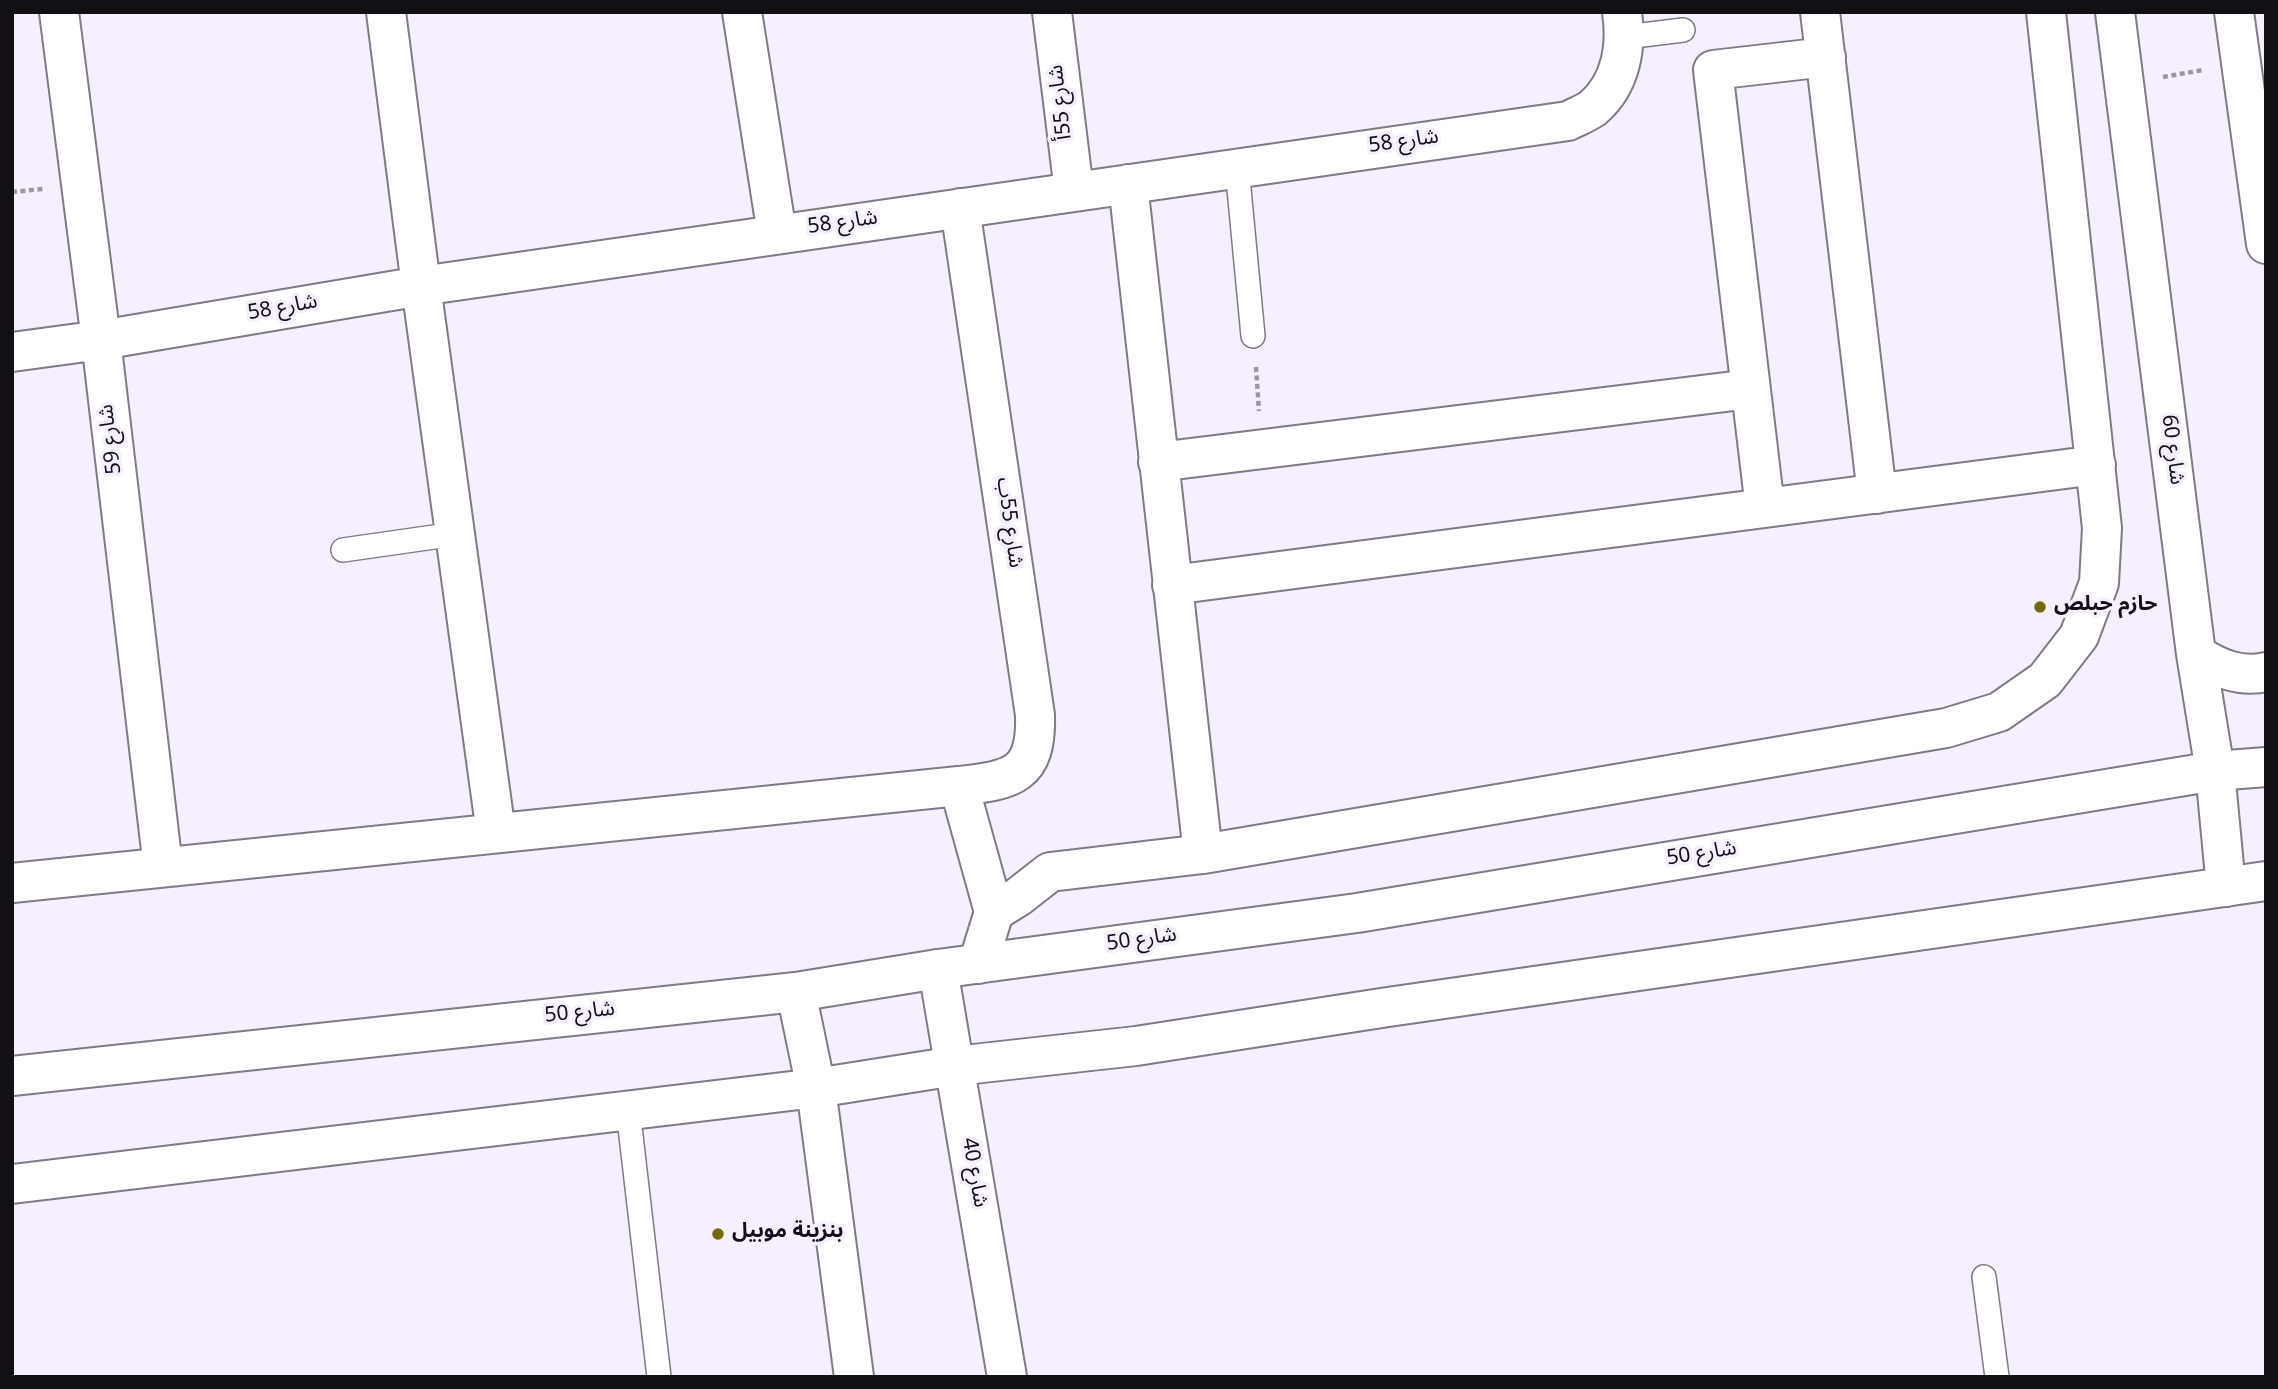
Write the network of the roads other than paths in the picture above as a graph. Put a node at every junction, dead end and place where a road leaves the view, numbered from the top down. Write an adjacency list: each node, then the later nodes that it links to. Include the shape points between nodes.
1 (386, 12): 18 (street)
2 (742, 12): 16 (street)
3 (1052, 12): 14 (street, شارع 55أ)
4 (1820, 12): 11 (street)
5 (2046, 12): 24 (street)
6 (2115, 12): 30 (street, شارع 60)
7 (2234, 12): 17 (street)
8 (62, 13): 20 (street, شارع 59)
9 (1624, 25): 10 (lane); 12 (street, شارع 58, via 1620,65 1609,91 1591,109 1568,121)
10 (1683, 30)
11 (1826, 57): 22 (street, via 1713,70); 25 (street)
12 (1237, 168): 13 (street, شارع 58); 19 (lane)
13 (1128, 184): 14 (street, شارع 58); 23 (street)
14 (1074, 191): 15 (street, شارع 58)
15 (960, 208): 16 (street, شارع 58); 34 (street, شارع 55ب, via 1036,737 1032,753 1014,774 997,782)
16 (777, 234): 18 (street, شارع 58)
17 (2266, 244)
18 (421, 286): 20 (street, شارع 58); 27 (street)
19 (1253, 336)
20 (101, 340): 21 (street, شارع 58); 37 (street, شارع 59)
21 (12, 352)
22 (1750, 388): 23 (street); 26 (street)
23 (1158, 463): 29 (street)
24 (2096, 466): 25 (street); 36 (street, via 2102,528 2099,583 2079,636 2045,680 1999,712 1946,728)
25 (1877, 494): 26 (street)
26 (1765, 508): 29 (street)
27 (455, 534): 28 (lane); 35 (street)
28 (343, 550)
29 (1172, 585): 36 (street)
30 (2196, 654): 31 (street, via 2239,674); 33 (street, شارع 60)
31 (2266, 672)
32 (2266, 767): 33 (street, شارع 50)
33 (2215, 771): 40 (street, شارع 60); 42 (street, شارع 50, via 1357,913)
34 (959, 786): 35 (street, شارع 55ب); 41 (street)
35 (495, 833): 37 (street, شارع 55ب)
36 (1203, 854): 41 (street, via 1050,872)
37 (163, 867): 39 (street, شارع 55ب)
38 (2266, 881): 40 (street)
39 (12, 883)
40 (2226, 887): 45 (street, via 1136,1046)
41 (994, 912): 42 (street)
42 (978, 964): 43 (street, شارع 50)
43 (938, 969): 44 (street, شارع 50); 45 (street, شارع 40)
44 (796, 992): 46 (street, شارع 50); 47 (street)
45 (955, 1066): 47 (street); 53 (street, شارع 40)
46 (12, 1076)
47 (816, 1088): 48 (street); 52 (street)
48 (628, 1110): 49 (street); 51 (lane)
49 (12, 1184)
50 (1984, 1278): 54 (lane)
51 (659, 1377)
52 (854, 1377)
53 (1007, 1377)
54 (1997, 1377)

